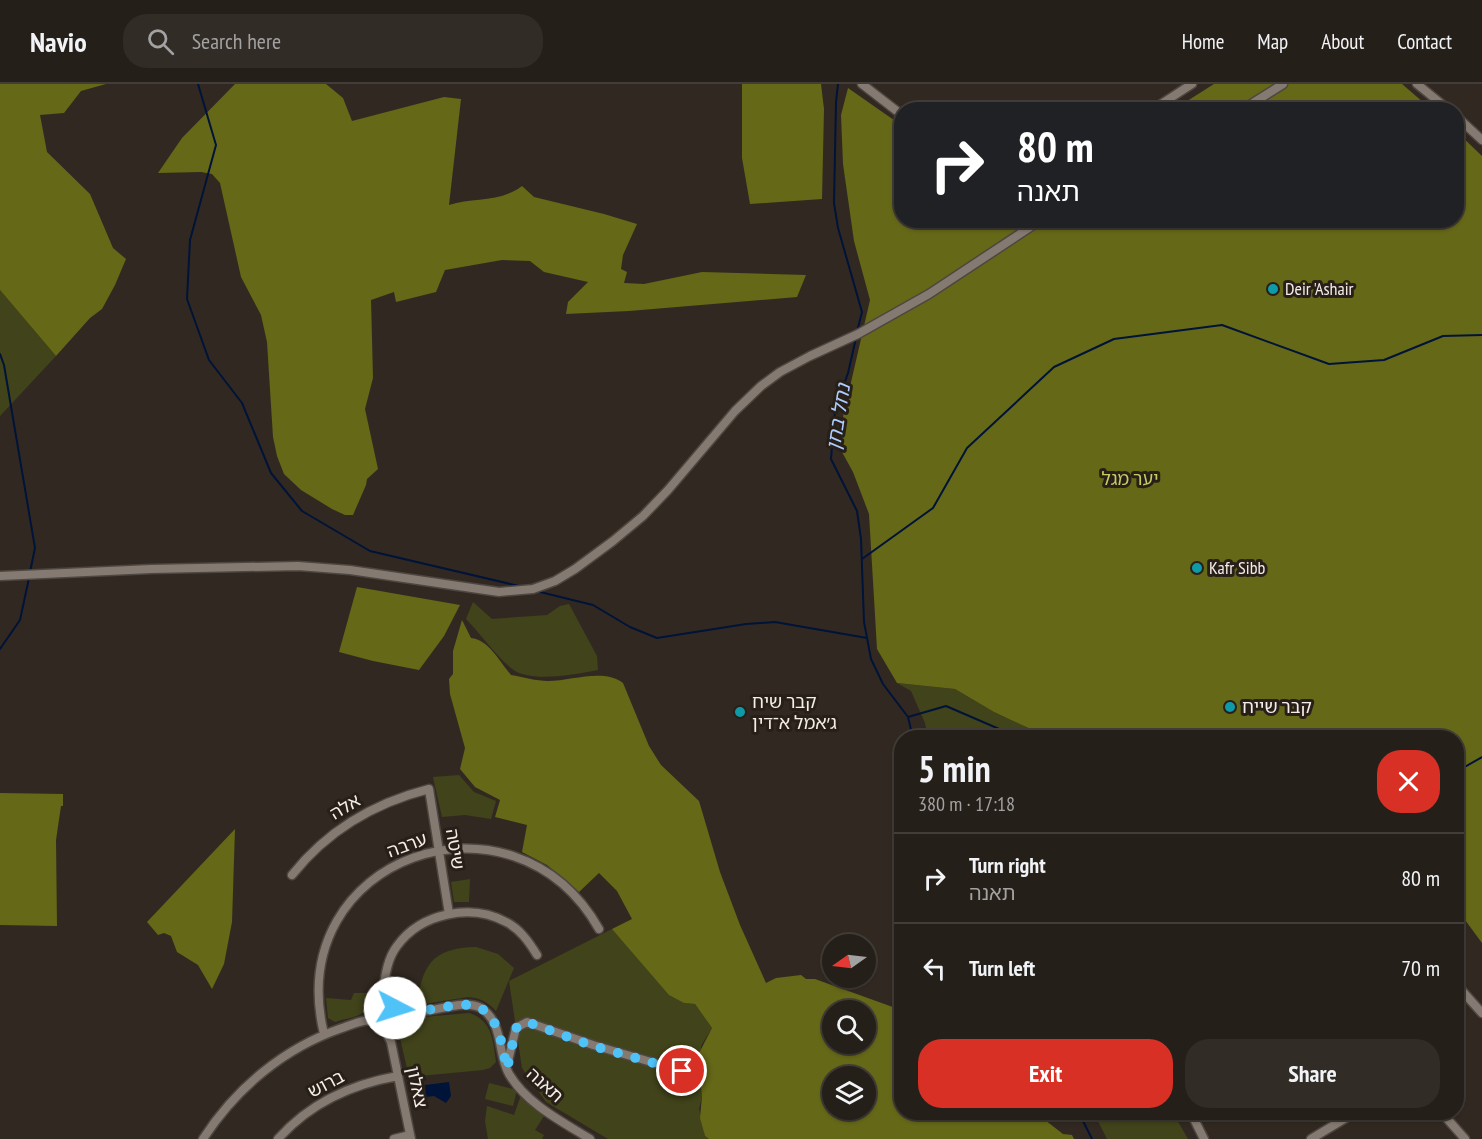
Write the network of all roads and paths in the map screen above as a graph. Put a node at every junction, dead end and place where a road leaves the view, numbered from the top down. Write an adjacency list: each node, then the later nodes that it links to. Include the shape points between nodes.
1 (862, 84): 8 (street)
2 (1192, 84): 5 (street)
3 (1283, 84): 6 (street)
4 (1417, 84): 7 (street)
5 (1164, 102)
6 (1255, 102)
7 (1439, 102)
8 (894, 109)
9 (1464, 123): 10 (street)
10 (1482, 140)
11 (1029, 228): 12 (street, via 929,294 780,372 735,411 643,516 575,569 533,589 499,592 298,566)
12 (0, 576)
13 (429, 789): 14 (street, שיטה); 15 (street, אלה, via 391,801 342,826)
14 (439, 851): 16 (street, שיטה); 17 (street, ערבה, via 488,850 530,863 572,892); 26 (street, ערבה, via 378,874 340,916 321,962 318,994)
15 (292, 875)
16 (449, 914): 18 (street, via 483,915 505,921 522,934); 19 (street, via 425,922 405,937 391,956)
17 (598, 928)
18 (537, 955)
19 (385, 983): 21 (street); 24 (street)
20 (1464, 993): 23 (street)
21 (394, 1007): 22 (street, תאנה); 24 (street, תאנה, via 386,1004); 25 (street, צאלון, via 398,1014)
22 (411, 1012): 25 (street, תאנה); 28 (street, תאנה, via 464,1005 482,1009 496,1027)
23 (1482, 1013)
24 (379, 1016): 25 (street); 26 (street); 27 (street, צאלון)
25 (395, 1023): 27 (street, צאלון)
26 (324, 1034): 35 (street, via 262,1072 223,1110)
27 (391, 1042): 30 (street, צאלון)
28 (507, 1069): 29 (street, via 516,1028 527,1022); 38 (street, תאנה, via 531,1100)
29 (682, 1071)
30 (398, 1076): 34 (street, צאלון); 36 (street, ברוש, via 374,1080 322,1102)
31 (1194, 1120): 39 (street)
32 (1342, 1120): 40 (street)
33 (1448, 1120): 41 (street)
34 (410, 1137): 37 (street)
35 (203, 1139)
36 (278, 1139)
37 (394, 1139)
38 (590, 1139)
39 (1204, 1139)
40 (1311, 1139)
41 (1465, 1139)

